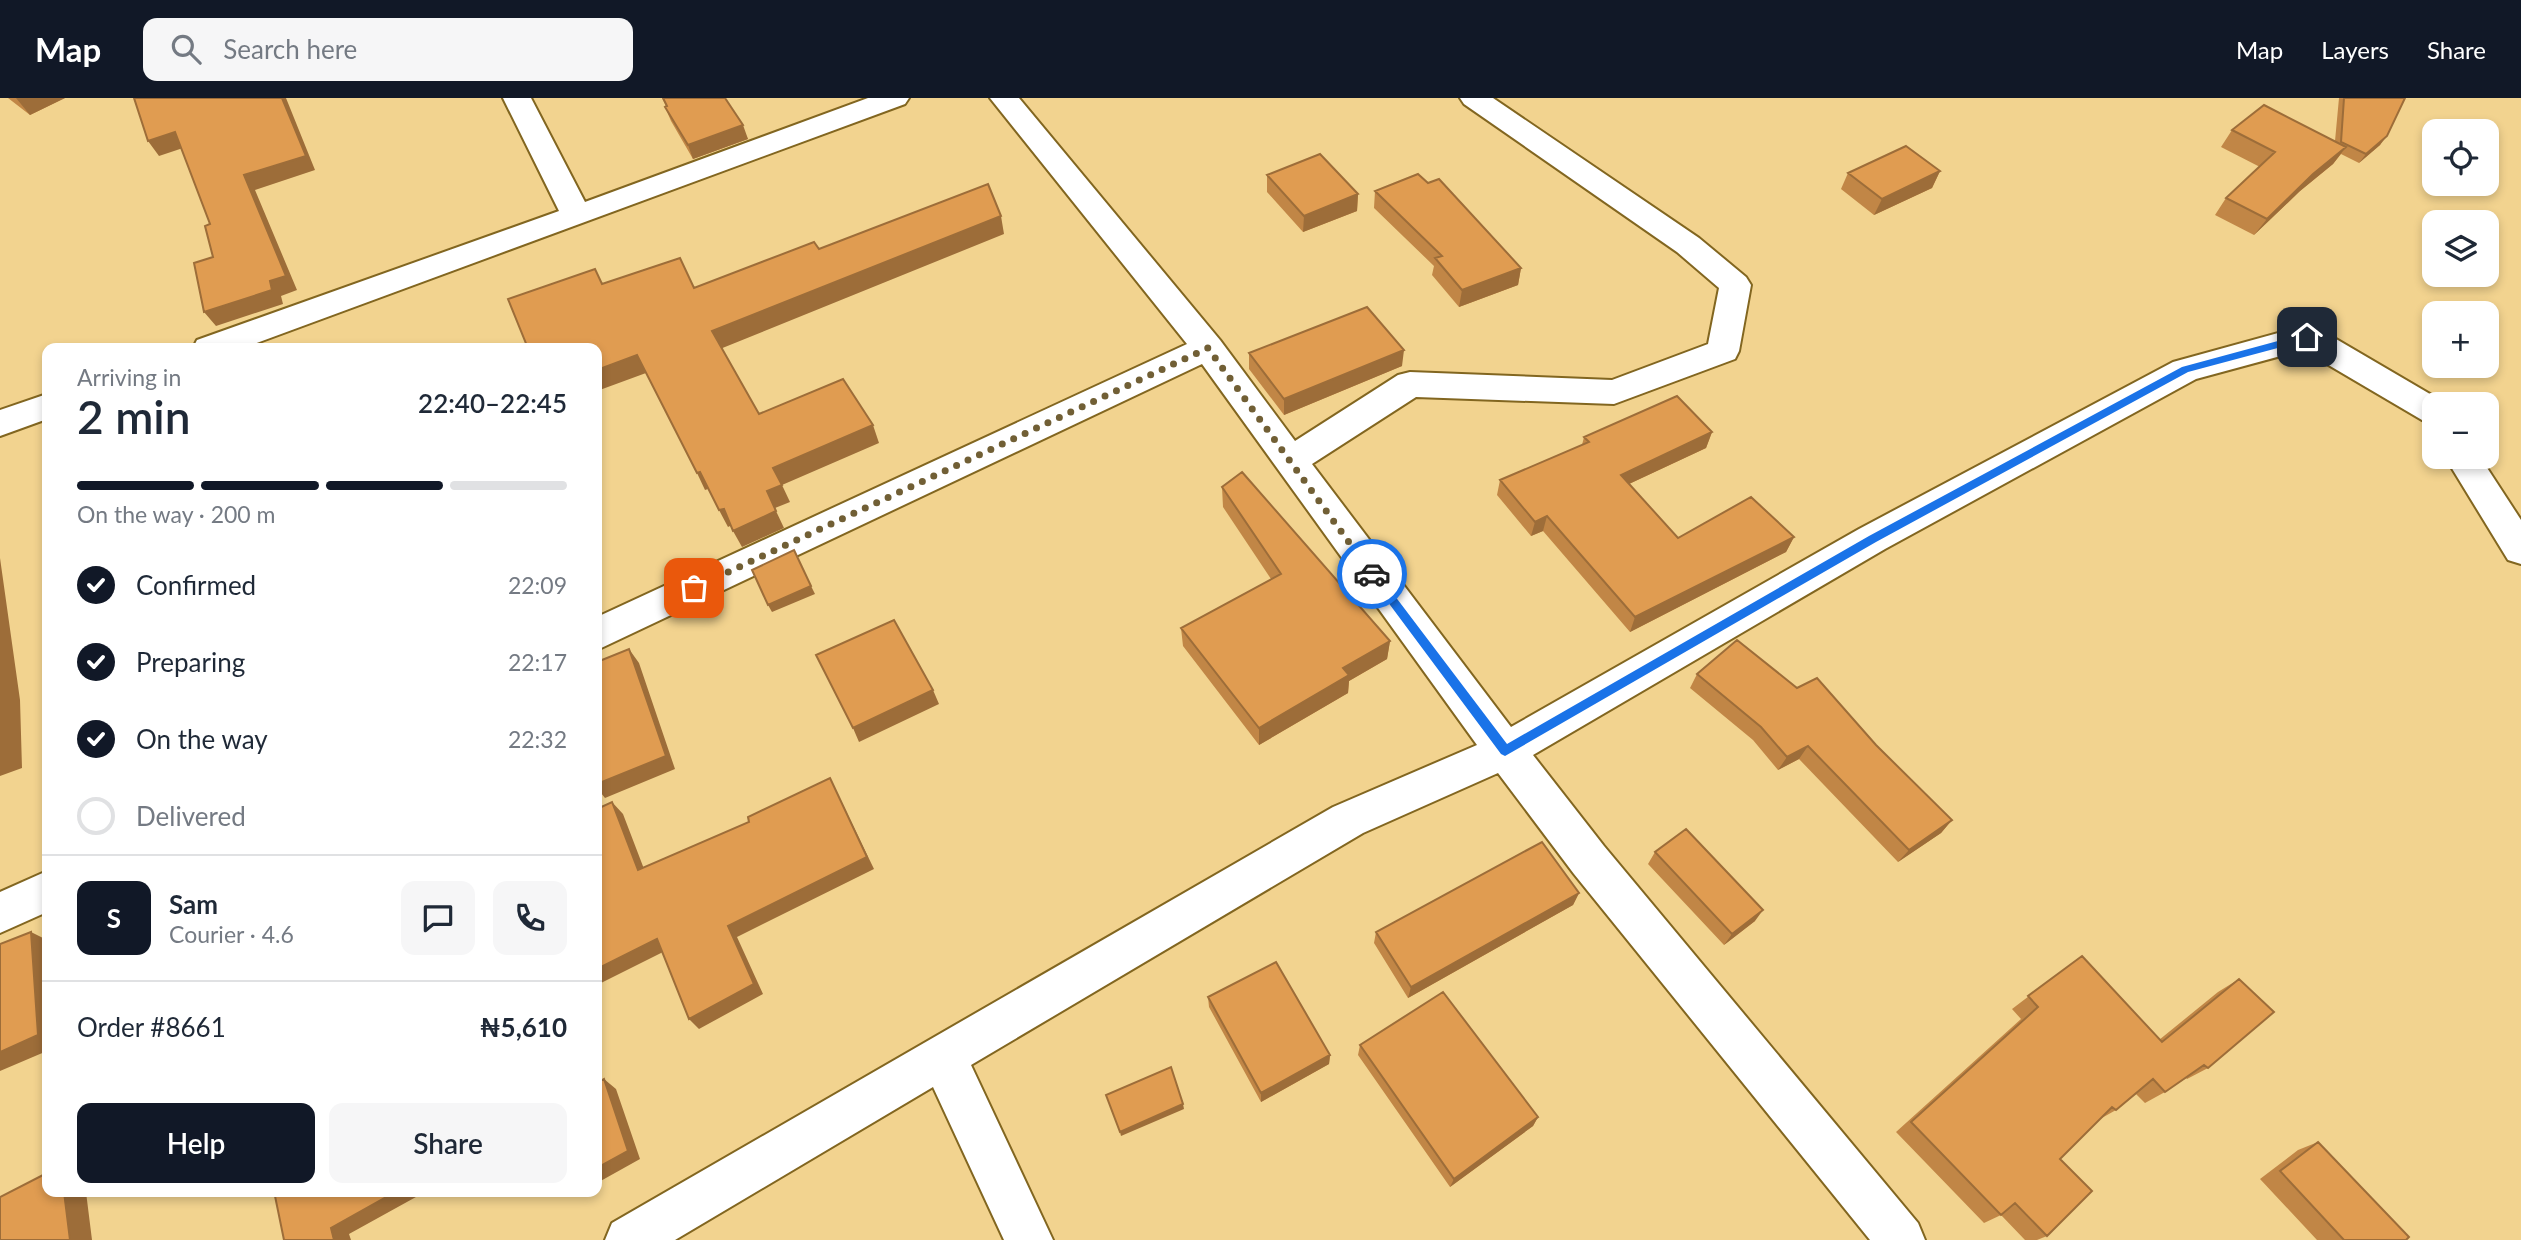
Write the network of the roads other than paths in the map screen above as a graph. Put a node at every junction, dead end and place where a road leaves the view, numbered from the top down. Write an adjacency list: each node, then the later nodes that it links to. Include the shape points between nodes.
1 (517, 98): 5 (street)
2 (895, 98): 5 (street)
3 (1004, 98): 7 (street)
4 (1474, 98): 11 (street, via 1688,244 1735,285 1723,351 1614,392 1410,384)
5 (577, 216): 6 (street)
6 (223, 343)
7 (1208, 348): 11 (street); 14 (street)
8 (2422, 404): 15 (street, via 2307,337 2185,370 1872,539)
9 (42, 408): 10 (street)
10 (0, 423)
11 (1290, 461): 15 (street)
12 (2470, 469): 13 (street)
13 (2521, 550)
14 (602, 632)
15 (1505, 751): 18 (street, via 1349,820); 21 (street)
16 (42, 893): 17 (street)
17 (0, 913)
18 (943, 1057): 19 (street); 20 (street)
19 (629, 1240)
20 (1028, 1240)
21 (1901, 1240)

